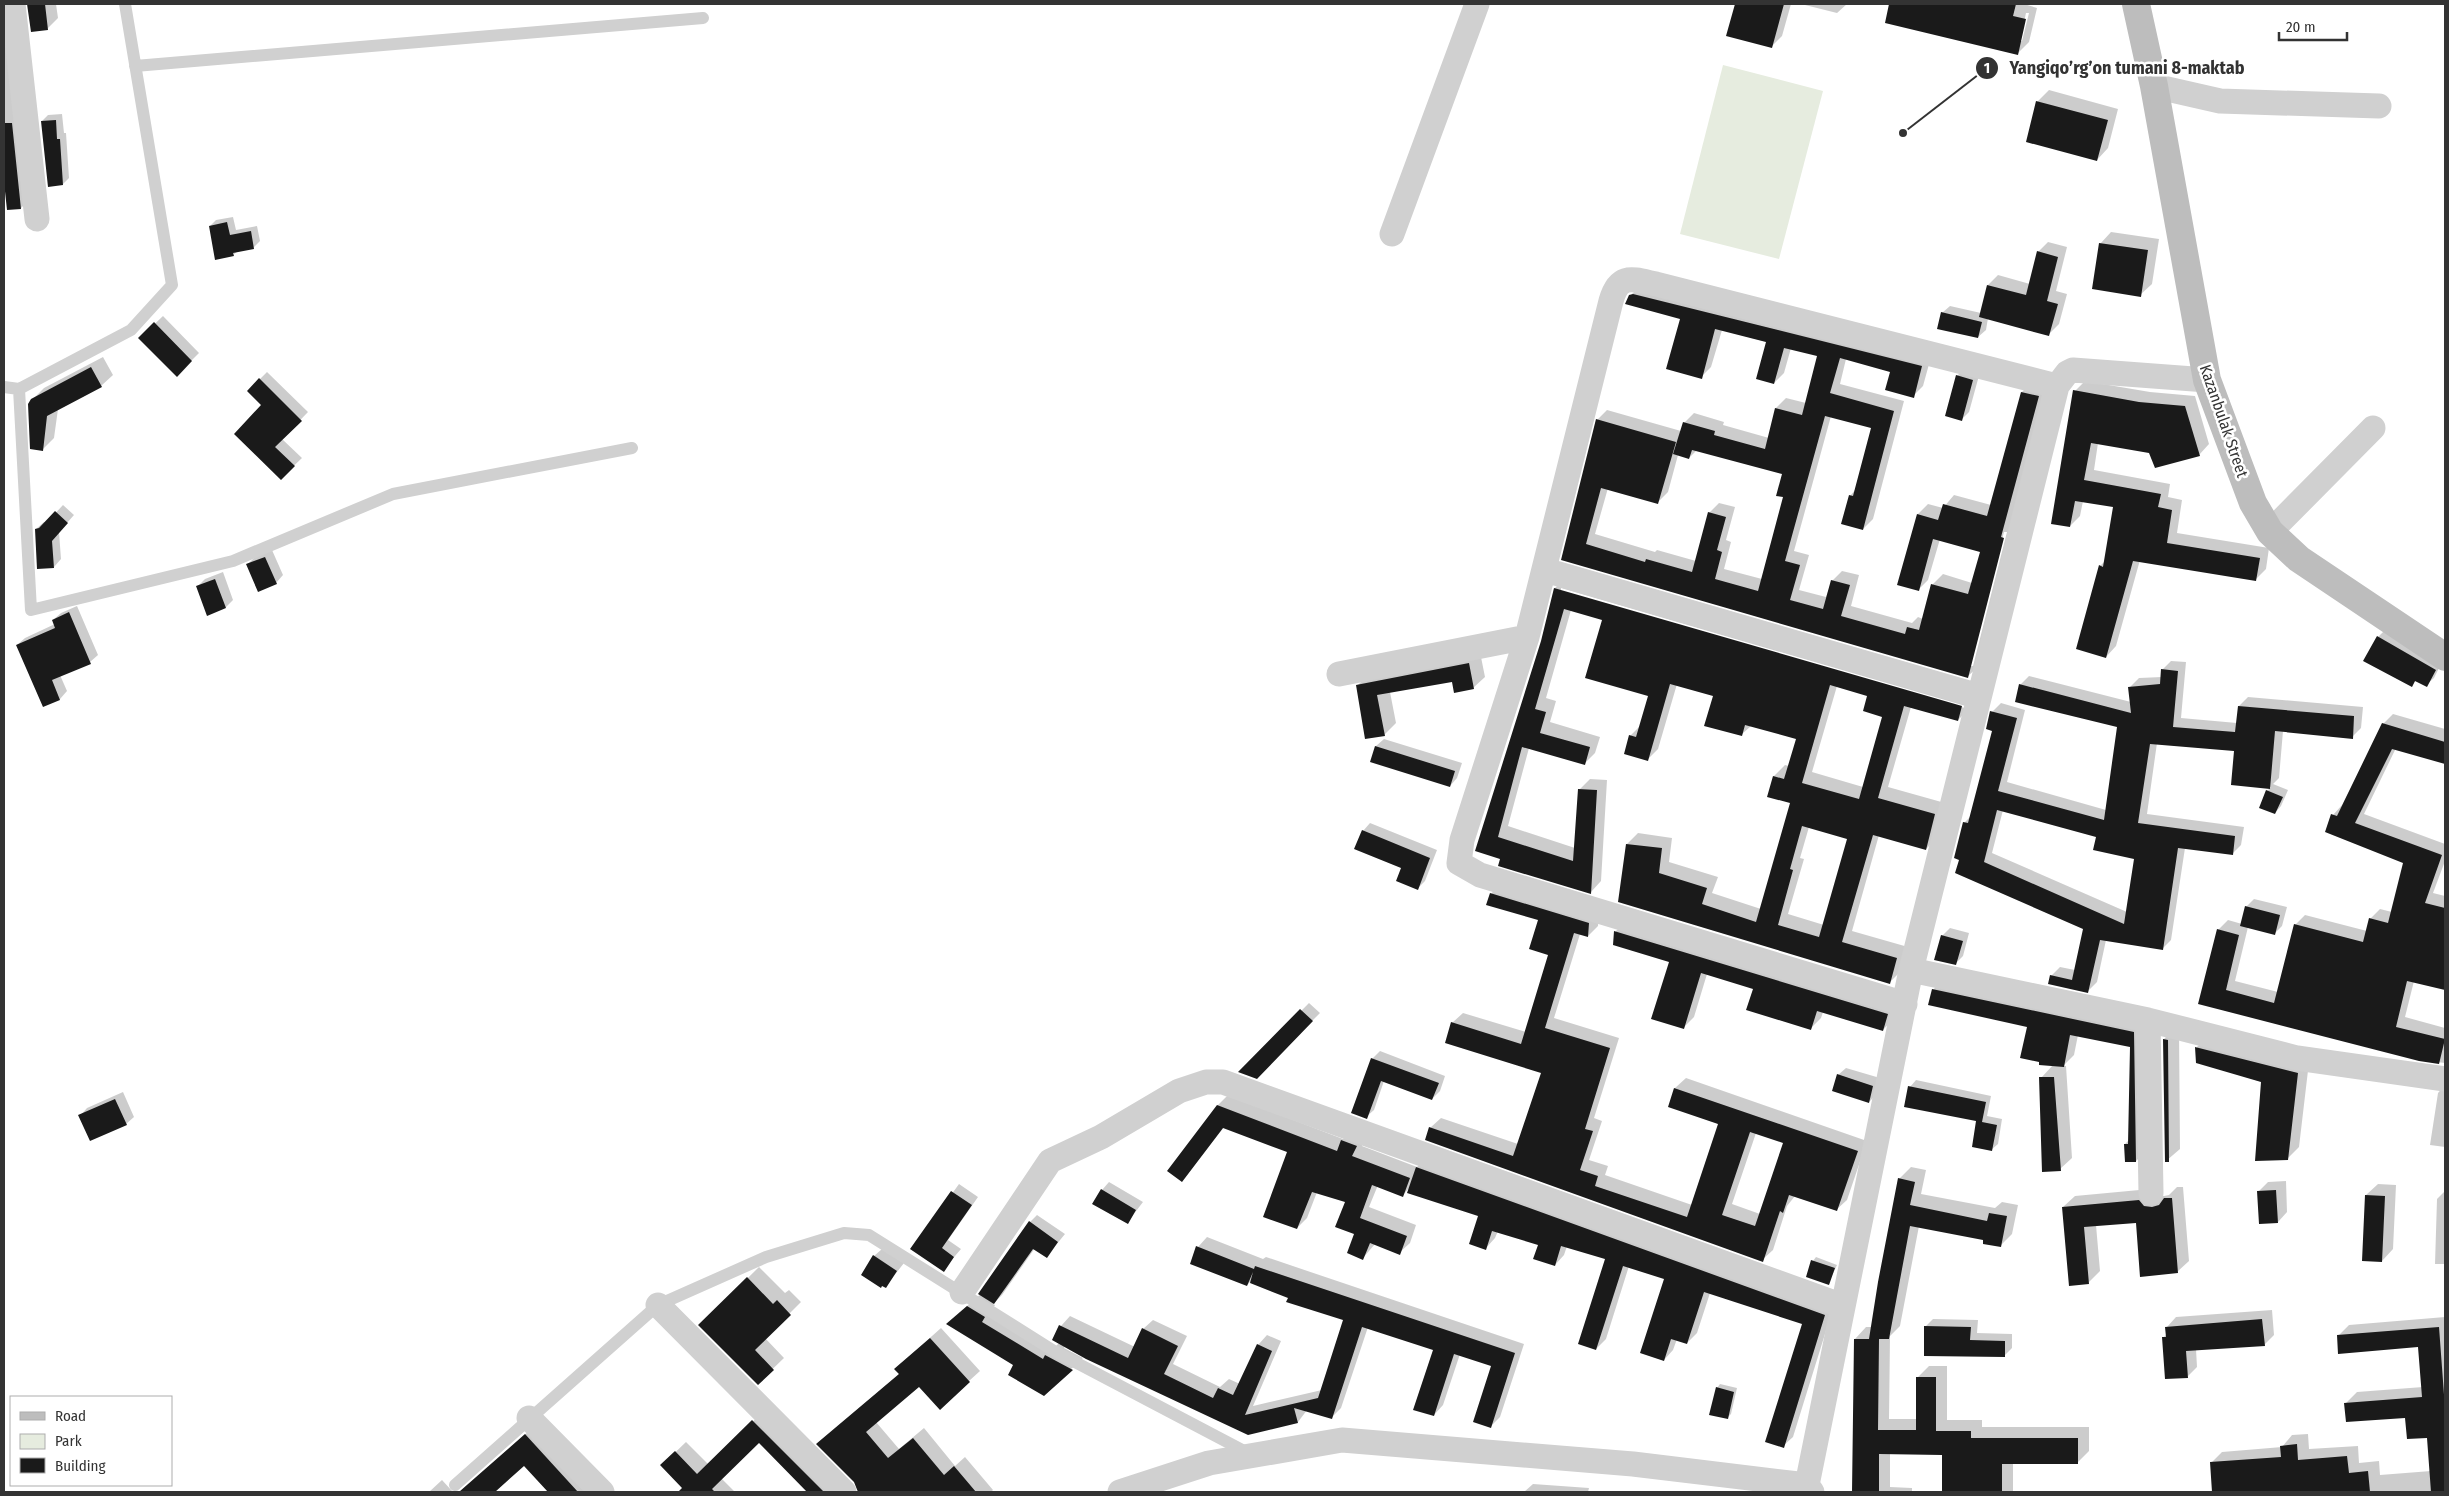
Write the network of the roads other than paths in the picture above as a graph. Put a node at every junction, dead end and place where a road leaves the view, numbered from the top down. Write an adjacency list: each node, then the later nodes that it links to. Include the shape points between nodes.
1 (13, 4): 9 (street)
2 (125, 4): 6 (lane)
3 (1477, 4): 10 (street)
4 (2136, 4): 7 (main road, Kazanbulak Street)
5 (703, 18): 6 (lane)
6 (135, 66): 14 (lane, via 172,285 131,330)
7 (2154, 86): 8 (street, via 2220,101); 11 (main road, Kazanbulak Street)
8 (2379, 106)
9 (37, 219)
10 (1392, 234)
11 (2207, 380): 12 (street, via 2073,370); 17 (main road, Kazanbulak Street, via 2253,503)
12 (2057, 386): 18 (street, via 1651,283 1622,280 1611,301); 22 (street)
13 (4, 387): 14 (lane)
14 (19, 389): 16 (lane, via 31,610 233,561 393,494)
15 (2372, 428): 17 (street)
16 (632, 448)
17 (2270, 532): 20 (main road, Kazanbulak Street, via 2299,560)
18 (1545, 570): 19 (street); 22 (street)
19 (1527, 638): 21 (street); 24 (street, via 1462,840 1459,863 1480,875)
20 (2445, 657)
21 (1339, 674)
22 (1979, 696): 23 (street)
23 (1911, 970): 24 (street); 25 (street)
24 (1905, 1004): 30 (street)
25 (2148, 1020): 26 (street, via 2297,1058); 27 (street)
26 (2445, 1079)
27 (2150, 1193)
28 (962, 1292): 29 (lane, via 869,1235 844,1233 766,1257); 30 (street, via 1050,1162 1101,1137 1180,1091 1206,1082 1223,1082); 32 (lane, via 1054,1351)
29 (658, 1305): 31 (lane); 36 (street)
30 (1842, 1306): 34 (street)
31 (529, 1418): 33 (lane); 35 (street)
32 (1252, 1455): 34 (street, via 1342,1440 1633,1464); 37 (street, via 1209,1463)
33 (454, 1485)
34 (1809, 1489)
35 (602, 1492)
36 (844, 1492)
37 (1120, 1492)

